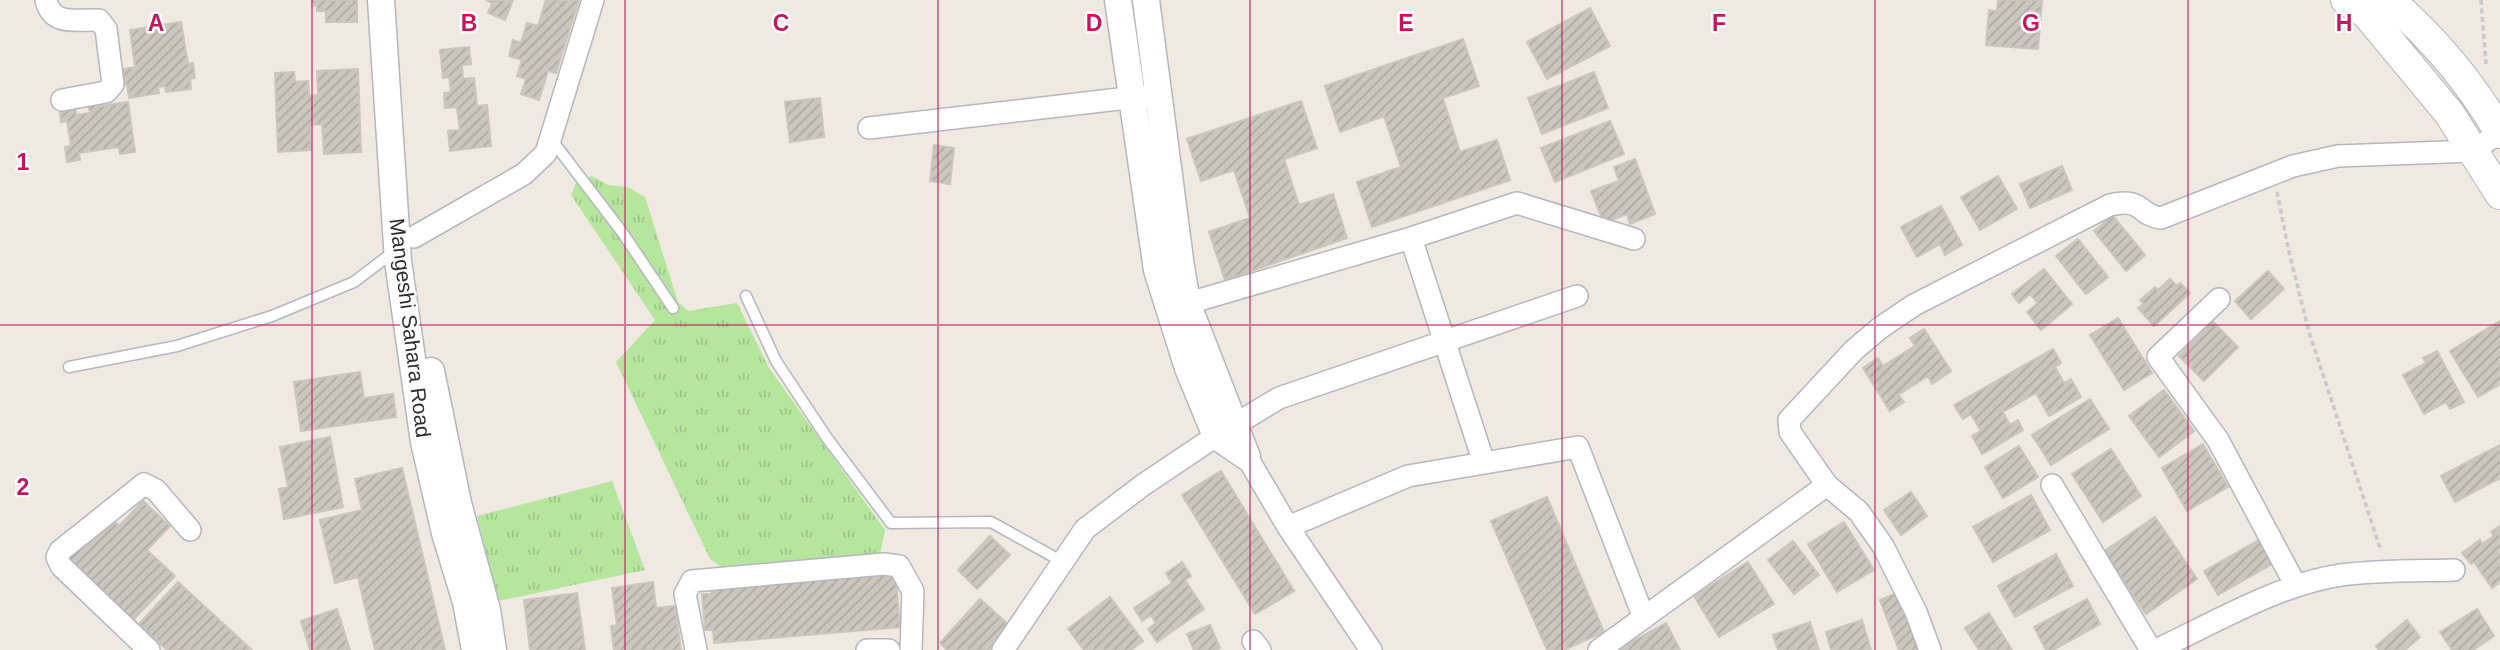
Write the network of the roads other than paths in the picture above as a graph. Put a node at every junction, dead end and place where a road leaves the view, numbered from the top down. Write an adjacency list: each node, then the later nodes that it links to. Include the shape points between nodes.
1 (46, 0): 11 (street, via 51,14 58,18 99,20 106,29 110,89)
2 (381, 0): 19 (street, Mangeshi Sahara Road)
3 (399, 0): 19 (street, Mangeshi Sahara Road)
4 (593, 0): 14 (street)
5 (1118, 0): 10 (street)
6 (1146, 0): 9 (street)
7 (2346, 0): 15 (main road, via 2366,13 2383,33 2449,113)
8 (2389, 0): 13 (main road, via 2416,24 2484,105)
9 (1158, 95): 10 (street); 23 (street)
10 (1131, 98): 12 (street); 23 (street, via 1157,270)
11 (62, 100)
12 (869, 128)
13 (2500, 133): 15 (street)
14 (551, 139): 19 (street, via 546,153 524,174); 24 (lane)
15 (2473, 150): 16 (main road); 30 (street, via 2316,160 2161,218 2135,204 2110,205 1914,305 1854,351 1789,420 1790,432)
16 (2500, 194)
17 (1410, 238): 18 (street, via 1517,203); 23 (street); 25 (street)
18 (1634, 239)
19 (406, 243): 26 (lane, via 354,282 272,316 177,346); 39 (street, Mangeshi Sahara Road, via 424,442); 40 (street, Mangeshi Sahara Road, via 456,492)
20 (746, 296): 34 (lane, via 776,360 891,523 991,522)
21 (1577, 296): 25 (street)
22 (2219, 299): 36 (street, via 2158,357 2217,440)
23 (1178, 306): 27 (street)
24 (673, 308)
25 (1446, 341): 27 (street, via 1279,398); 29 (street)
26 (69, 367)
27 (1225, 430): 28 (street); 34 (street, via 1085,529)
28 (1247, 457): 32 (street)
29 (1484, 463): 32 (street, via 1408,475); 37 (street, via 1578,447)
30 (1827, 485): 37 (street); 48 (street, via 1859,512 1883,546)
31 (2052, 485): 49 (street)
32 (1288, 527): 46 (street)
33 (190, 530): 38 (street, via 156,490 144,484 57,557)
34 (1063, 562): 45 (street)
35 (2454, 570): 36 (street, via 2340,575)
36 (2296, 586): 49 (street)
37 (1644, 618): 47 (street)
38 (149, 650)
39 (475, 650)
40 (494, 650)
41 (695, 650): 44 (street, via 685,594 692,581 884,564 899,566 913,591)
42 (867, 650): 43 (street)
43 (889, 650)
44 (911, 650)
45 (1003, 650)
46 (1371, 650)
47 (1599, 650)
48 (1930, 650)
49 (2154, 650)

